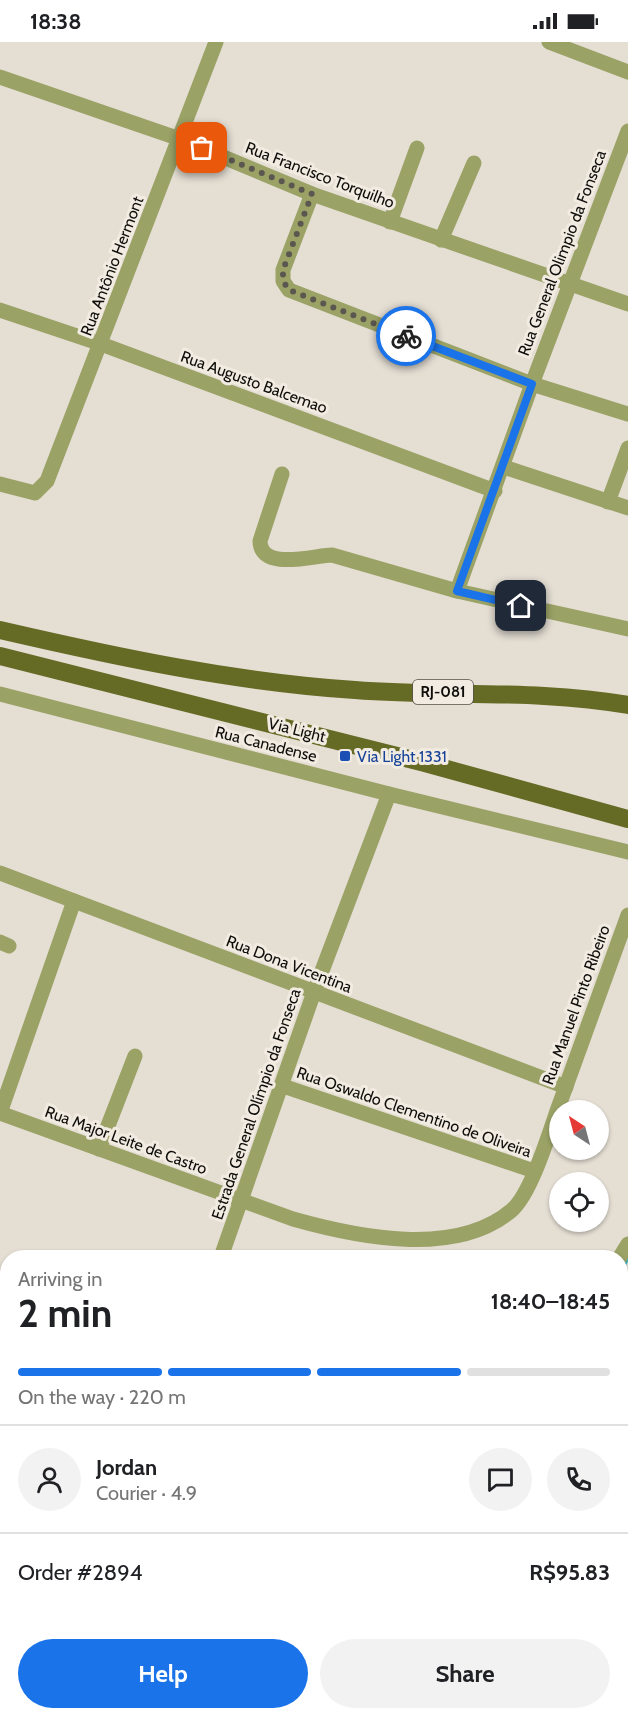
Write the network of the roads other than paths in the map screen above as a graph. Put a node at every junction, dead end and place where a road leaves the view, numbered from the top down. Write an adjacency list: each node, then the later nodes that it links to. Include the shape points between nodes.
1 (216, 42): 6 (street, Rua Antônio Hermont)
2 (549, 42): 3 (street)
3 (628, 72)
4 (0, 77): 6 (street, Rua Francisco Torquilho)
5 (628, 130): 12 (street, Rua General Olimpio da Fonseca)
6 (180, 139): 9 (street, Rua Francisco Torquilho); 15 (street, Rua Antônio Hermont)
7 (417, 148): 10 (street)
8 (474, 162): 11 (street)
9 (312, 194): 10 (street, Rua Francisco Torquilho); 16 (street, via 283,270 283,281 289,290)
10 (390, 222): 11 (street, Rua Francisco Torquilho)
11 (441, 240): 12 (street, Rua Francisco Torquilho)
12 (571, 285): 13 (street, Rua Francisco Torquilho); 16 (street, Rua General Olimpio da Fonseca)
13 (628, 304)
14 (0, 310): 15 (street, Rua Augusto Balcemao)
15 (101, 344): 21 (street, Rua Antônio Hermont, via 47,481 40,490 31,492); 22 (street, Rua Augusto Balcemao)
16 (532, 384): 17 (street); 19 (street, Rua General Olimpio da Fonseca)
17 (628, 414)
18 (628, 448): 23 (street)
19 (504, 467): 22 (street, Rua General Olimpio da Fonseca); 23 (street)
20 (282, 474): 25 (street, via 260,541 267,555 296,561 332,555)
21 (0, 483)
22 (495, 491): 25 (street, Rua General Olimpio da Fonseca)
23 (608, 502): 24 (street)
24 (628, 508)
25 (457, 591): 26 (street)
26 (628, 629)
27 (0, 630): 30 (main road, RJ-081, via 128,660 243,679 356,690 477,693)
28 (0, 656): 32 (main road, Via Light, via 425,762)
29 (0, 694): 31 (street, Rua Canadense)
30 (628, 705)
31 (389, 794): 33 (street, Rua Canadense); 37 (street, Estrada General Olímpio da Fonseca)
32 (628, 819)
33 (628, 852)
34 (0, 873): 35 (street, Rua Dona Vicentina)
35 (74, 901): 37 (street, Rua Dona Vicentina); 41 (street)
36 (628, 915): 40 (street, Rua Manuel Pinto Ribeiro)
37 (314, 992): 39 (street, Estrada General Olímpio da Fonseca); 40 (street, Rua Dona Vicentina)
38 (135, 1056): 42 (street)
39 (283, 1086): 43 (street, Rua Oswaldo Clementino de Oliveira); 44 (street, Estrada General Olímpio da Fonseca)
40 (566, 1087): 43 (street, Rua Manuel Pinto Ribeiro)
41 (0, 1113): 42 (street, Rua Major Leite de Castro)
42 (99, 1149): 44 (street, Rua Major Leite de Castro)
43 (534, 1171): 44 (street, Rua Manuel Pinto Ribeiro, via 521,1201 511,1211 479,1229 436,1238 361,1236 293,1219)
44 (241, 1200): 45 (street, Estrada General Olímpio da Fonseca)
45 (223, 1250)

